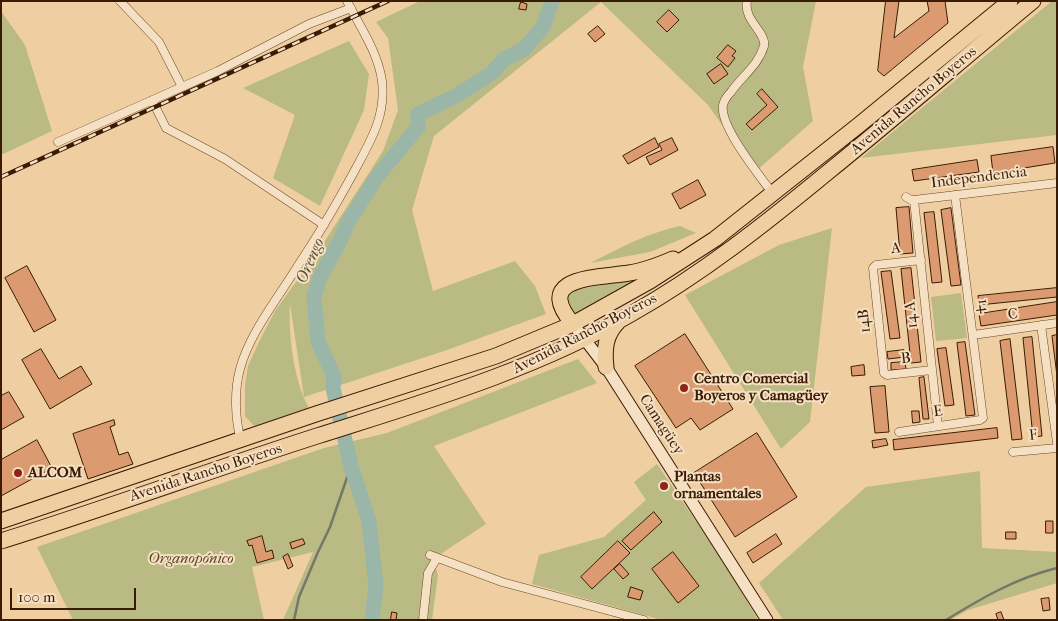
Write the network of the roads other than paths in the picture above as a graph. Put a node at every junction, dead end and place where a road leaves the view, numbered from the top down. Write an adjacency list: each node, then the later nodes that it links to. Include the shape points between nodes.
1 (120, 1): 6 (street, via 159,42)
2 (748, 1): 10 (street, via 749,16 765,43 754,67 723,105 732,135)
3 (1010, 1): 10 (highway, Avenida Rancho Boyeros)
4 (1033, 1): 17 (highway, Avenida Rancho Boyeros, via 755,232)
5 (349, 5): 6 (street); 13 (street, via 374,53 382,80 382,109 369,144)
6 (182, 87): 7 (street)
7 (152, 100): 8 (street); 13 (street, via 166,128 224,159)
8 (58, 142)
9 (1057, 183): 11 (street, Independencia)
10 (774, 194): 14 (highway, Avenida Rancho Boyeros)
11 (955, 195): 12 (street, Independencia); 21 (street, 14)
12 (910, 198): 15 (street, 14 A)
13 (324, 225): 29 (street, via 249,343 237,394 237,426)
14 (715, 239): 19 (highway, Avenida Rancho Boyeros, via 650,281); 19 (highway, via 646,269 579,280 567,285 559,301)
15 (921, 260): 16 (street, A); 24 (street, 14 A)
16 (874, 266): 25 (street, 14B)
17 (629, 316): 22 (highway, Avenida Rancho Boyeros); 23 (highway, via 614,326 607,339)
18 (1057, 323): 20 (street, C)
19 (573, 324): 22 (main road, Camagüey); 29 (highway, Avenida Rancho Boyeros, via 496,356)
20 (1041, 325): 21 (street, C); 30 (street)
21 (973, 335): 26 (street, 14, via 983,418)
22 (584, 338): 23 (main road, Camagüey); 34 (highway, Avenida Rancho Boyeros, via 534,363 426,402)
23 (606, 367): 37 (main road, Camagüey)
24 (932, 370): 25 (street, B, via 887,376); 27 (street, 14 A)
25 (884, 373)
26 (980, 420): 27 (street, E)
27 (938, 426): 28 (street, E)
28 (899, 432)
29 (241, 440): 33 (highway, Avenida Rancho Boyeros)
30 (1057, 443)
31 (1057, 448): 32 (street, F)
32 (1013, 452)
33 (1, 521)
34 (1, 541)
35 (422, 620): 36 (street, via 428,573 434,557 502,582)
36 (644, 620)
37 (767, 620)

